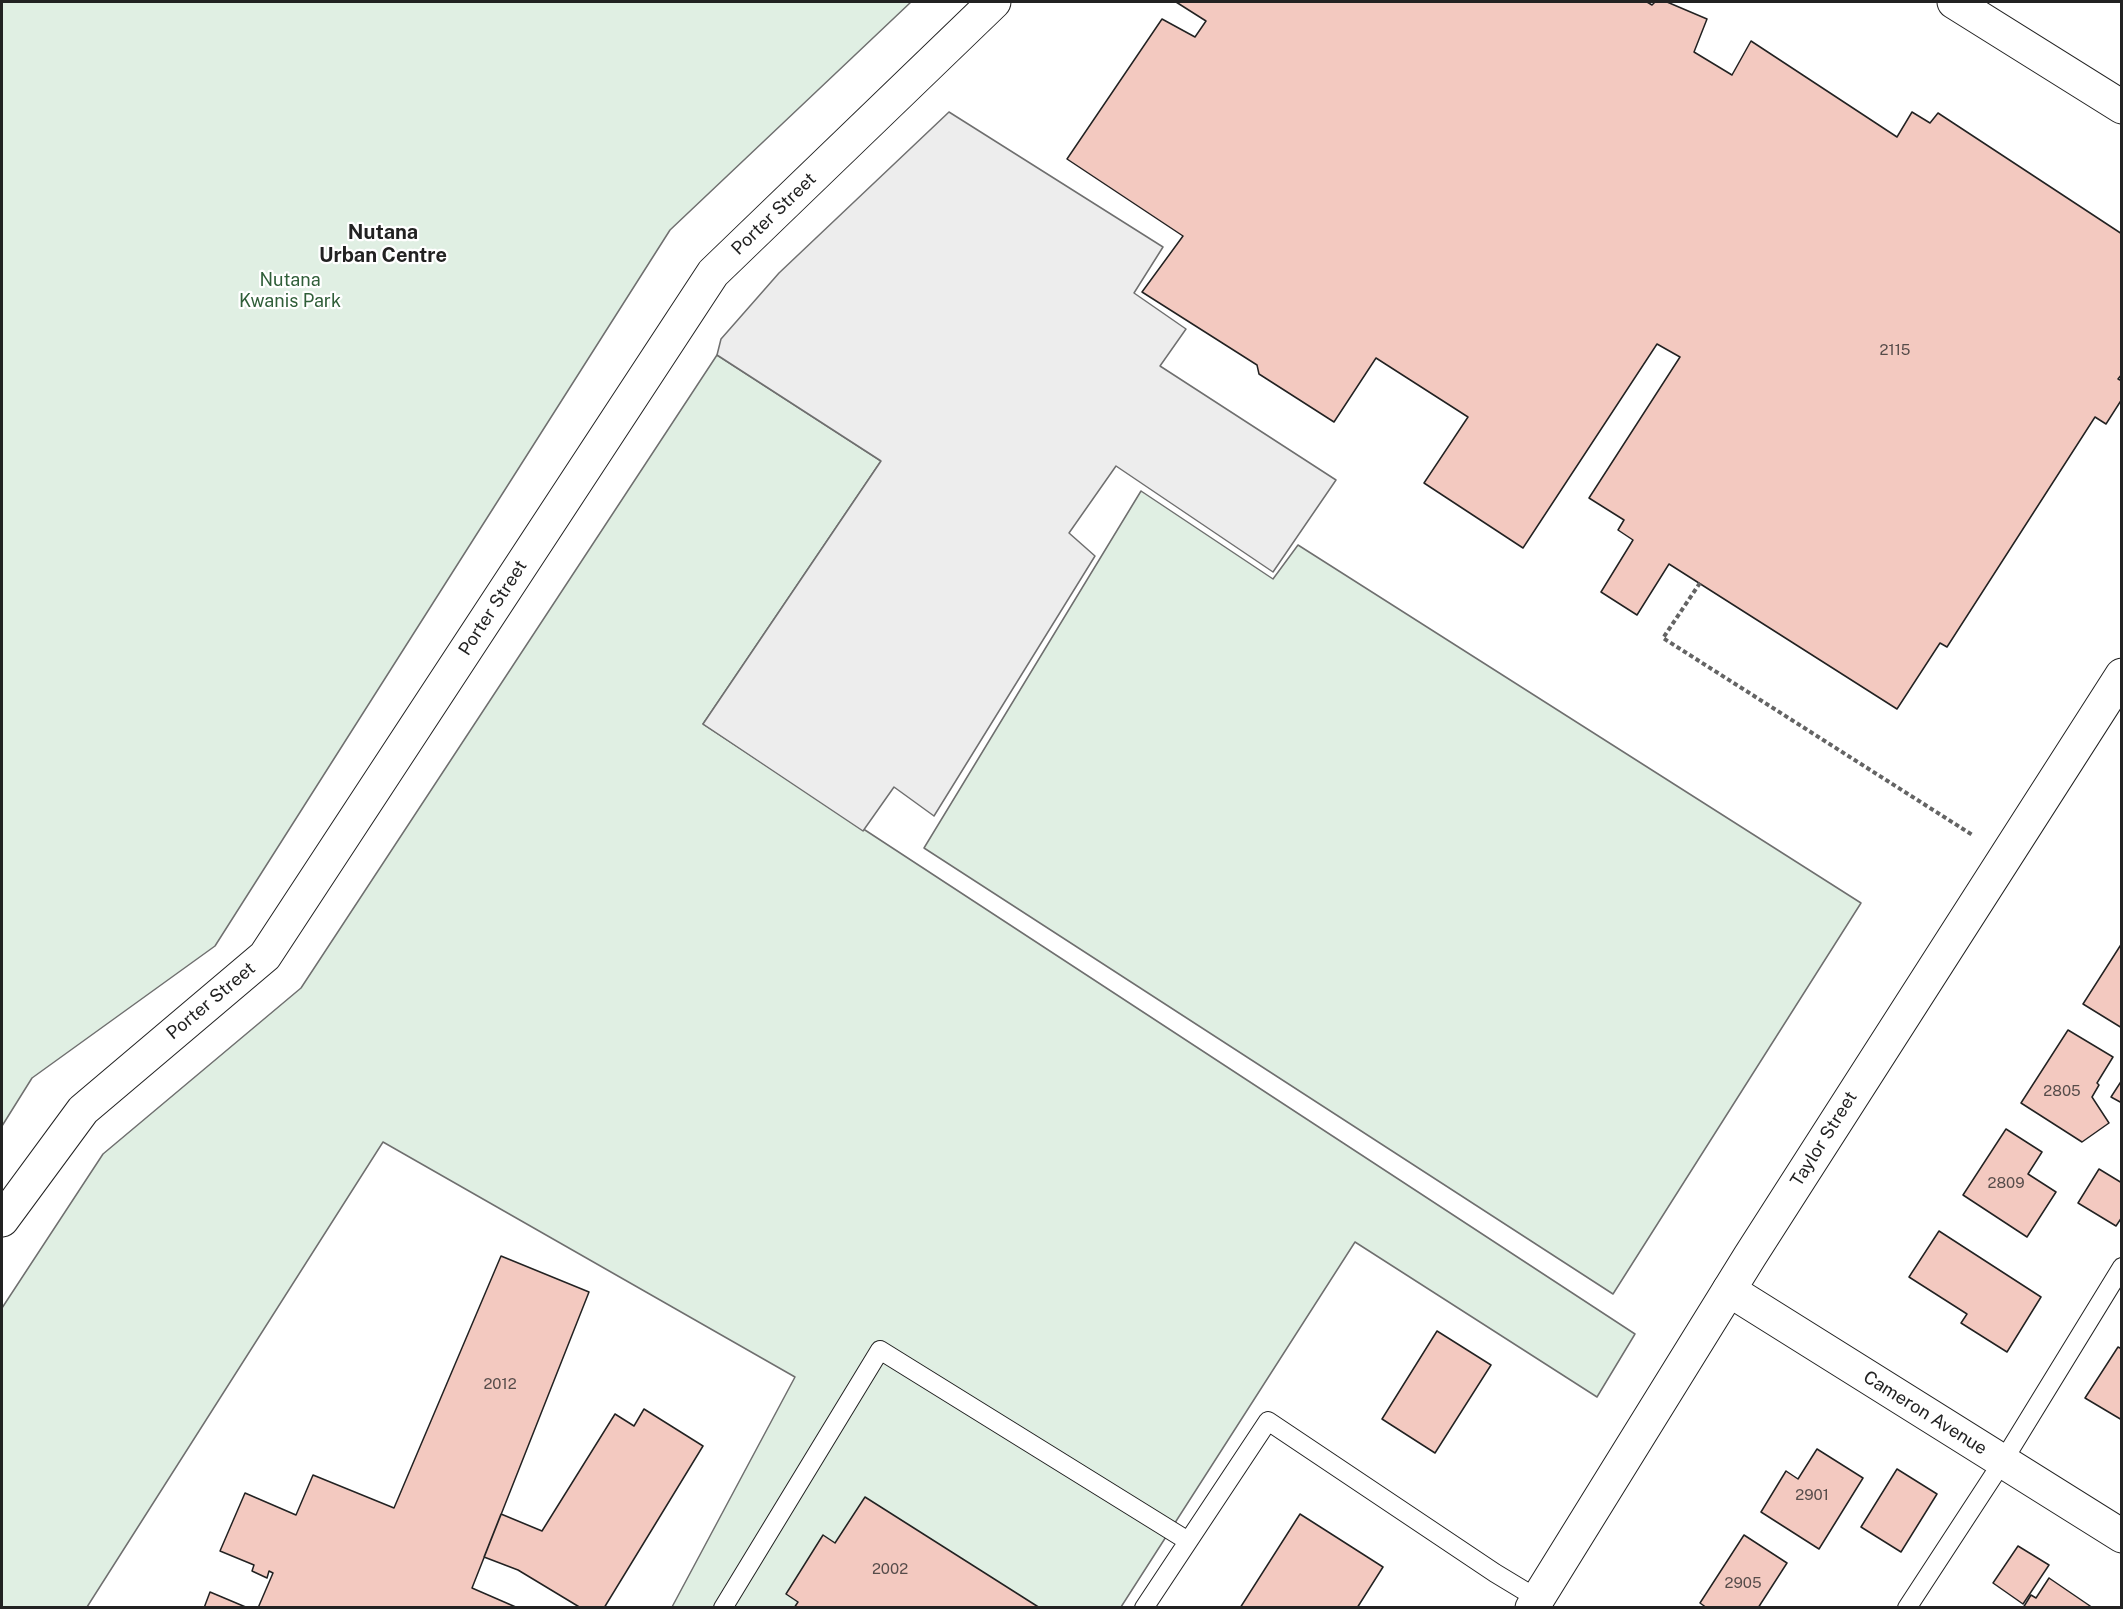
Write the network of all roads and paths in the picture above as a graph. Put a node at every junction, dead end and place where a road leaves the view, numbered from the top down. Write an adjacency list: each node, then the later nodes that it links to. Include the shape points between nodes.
1 (994, 2): 7 (street, Porter Street, via 713,273 265,956 83,1110)
2 (1954, 2): 3 (street)
3 (2121, 107)
4 (1700, 583): 6 (path, via 1663,638)
5 (2121, 675): 6 (street, Taylor Street)
6 (2004, 855): 9 (street, Taylor Street)
7 (2, 1220)
8 (2121, 1267): 10 (lane)
9 (1729, 1290): 10 (street, Cameron Avenue); 13 (street, Taylor Street)
10 (2003, 1461): 11 (street, Cameron Avenue); 16 (lane)
11 (2121, 1536)
12 (1188, 1541): 13 (lane, via 1268,1421); 14 (lane, via 880,1350); 15 (lane)
13 (1535, 1603)
14 (723, 1608)
15 (1144, 1608)
16 (1907, 1608)

